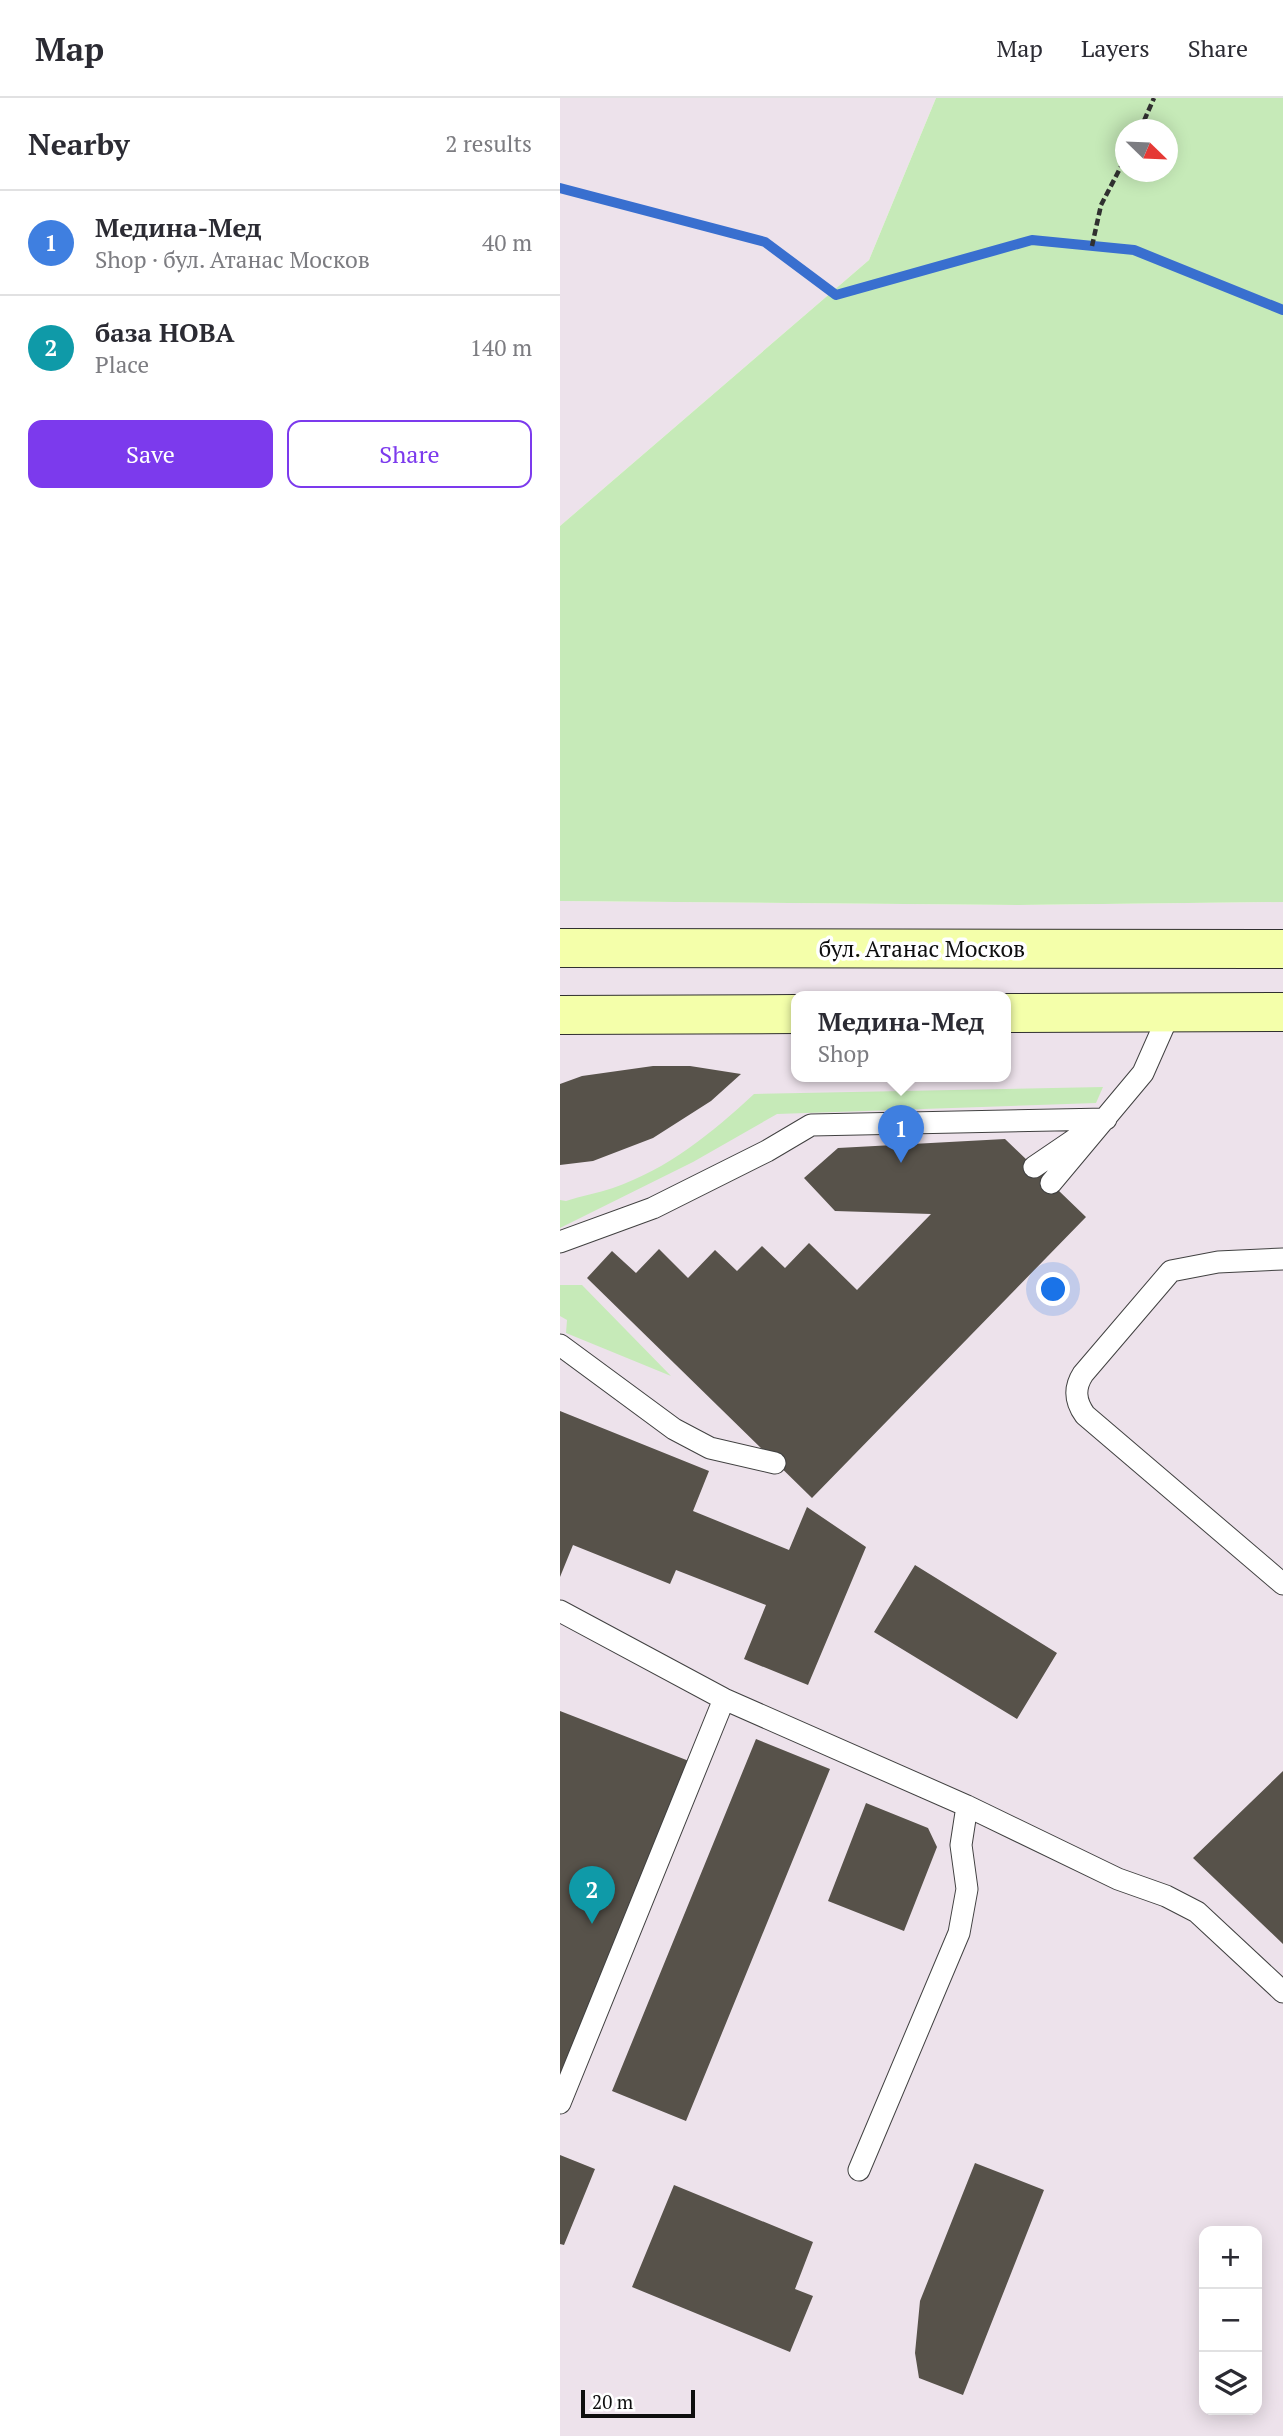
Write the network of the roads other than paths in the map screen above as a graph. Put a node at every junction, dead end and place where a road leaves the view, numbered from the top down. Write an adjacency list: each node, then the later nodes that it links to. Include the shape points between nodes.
1 (560, 948): 2 (main road, бул. Атанас Москов)
2 (1283, 949)
3 (1170, 1012): 4 (main road); 5 (main road); 10 (lane, via 1143,1073)
4 (1283, 1012)
5 (1011, 1013)
6 (619, 1014): 7 (main road); 8 (main road); 9 (main road)
7 (791, 1014)
8 (560, 1015)
9 (560, 1041)
10 (1106, 1119): 11 (lane); 12 (lane); 13 (lane, via 811,1125 653,1208)
11 (1034, 1167)
12 (1051, 1184)
13 (560, 1242)
14 (1283, 1259): 19 (lane, via 1217,1262 1171,1271 1083,1374 1076,1391 1085,1415)
15 (560, 1345): 16 (lane)
16 (633, 1399): 17 (lane, via 717,1439); 18 (lane, via 710,1448)
17 (757, 1444)
18 (775, 1463)
19 (1283, 1584)
20 (560, 1611): 21 (lane)
21 (724, 1699): 22 (lane); 24 (lane)
22 (967, 1806): 23 (lane, via 1197,1912); 25 (lane, via 961,1845 967,1889 959,1933)
23 (1283, 1992)
24 (560, 2103)
25 (859, 2170)

